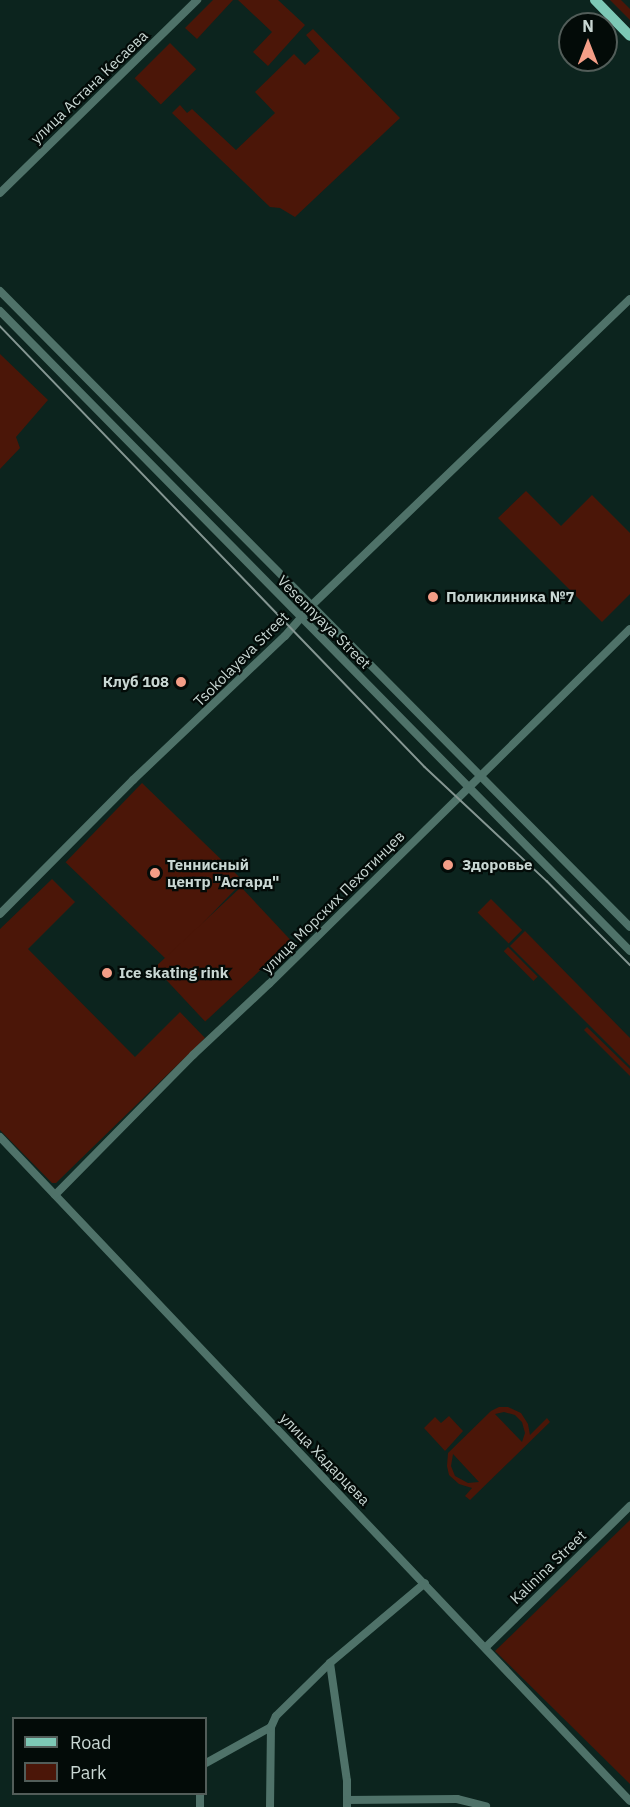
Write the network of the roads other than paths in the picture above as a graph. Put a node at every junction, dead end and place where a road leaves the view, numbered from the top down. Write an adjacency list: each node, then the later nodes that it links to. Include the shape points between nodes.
1 (197, 0): 4 (street, улица Астана Кесаева)
2 (595, 0): 3 (main road)
3 (630, 36)
4 (0, 193)
5 (0, 291): 8 (street, Vesennyaya Street)
6 (630, 299): 8 (street, Tsokolayeva Street)
7 (0, 311): 9 (street, Vesennyaya Street)
8 (312, 605): 9 (street, Tsokolayeva Street); 11 (street, Vesennyaya Street)
9 (302, 618): 12 (street, Vesennyaya Street); 13 (street, Tsokolayeva Street)
10 (630, 630): 11 (street, улица Морских Пехотинцев)
11 (481, 774): 12 (street, улица Морских Пехотинцев); 14 (street, Vesennyaya Street)
12 (469, 786): 15 (street, Vesennyaya Street); 17 (street, улица Морских Пехотинцев, via 193,1055)
13 (0, 914)
14 (630, 927)
15 (630, 951)
16 (0, 1137): 17 (street, улица Хадарцева)
17 (56, 1195): 19 (street, улица Хадарцева)
18 (630, 1506): 20 (street, Kalinina Street)
19 (425, 1583): 20 (street, улица Хадарцева); 21 (street)
20 (486, 1647): 24 (street, улица Хадарцева)
21 (330, 1663): 22 (street, via 276,1716); 25 (street, via 344,1752)
22 (271, 1726): 23 (street); 27 (street)
23 (207, 1762)
24 (630, 1801)
25 (347, 1804): 26 (street, via 457,1799)
26 (486, 1806)
27 (270, 1807)

